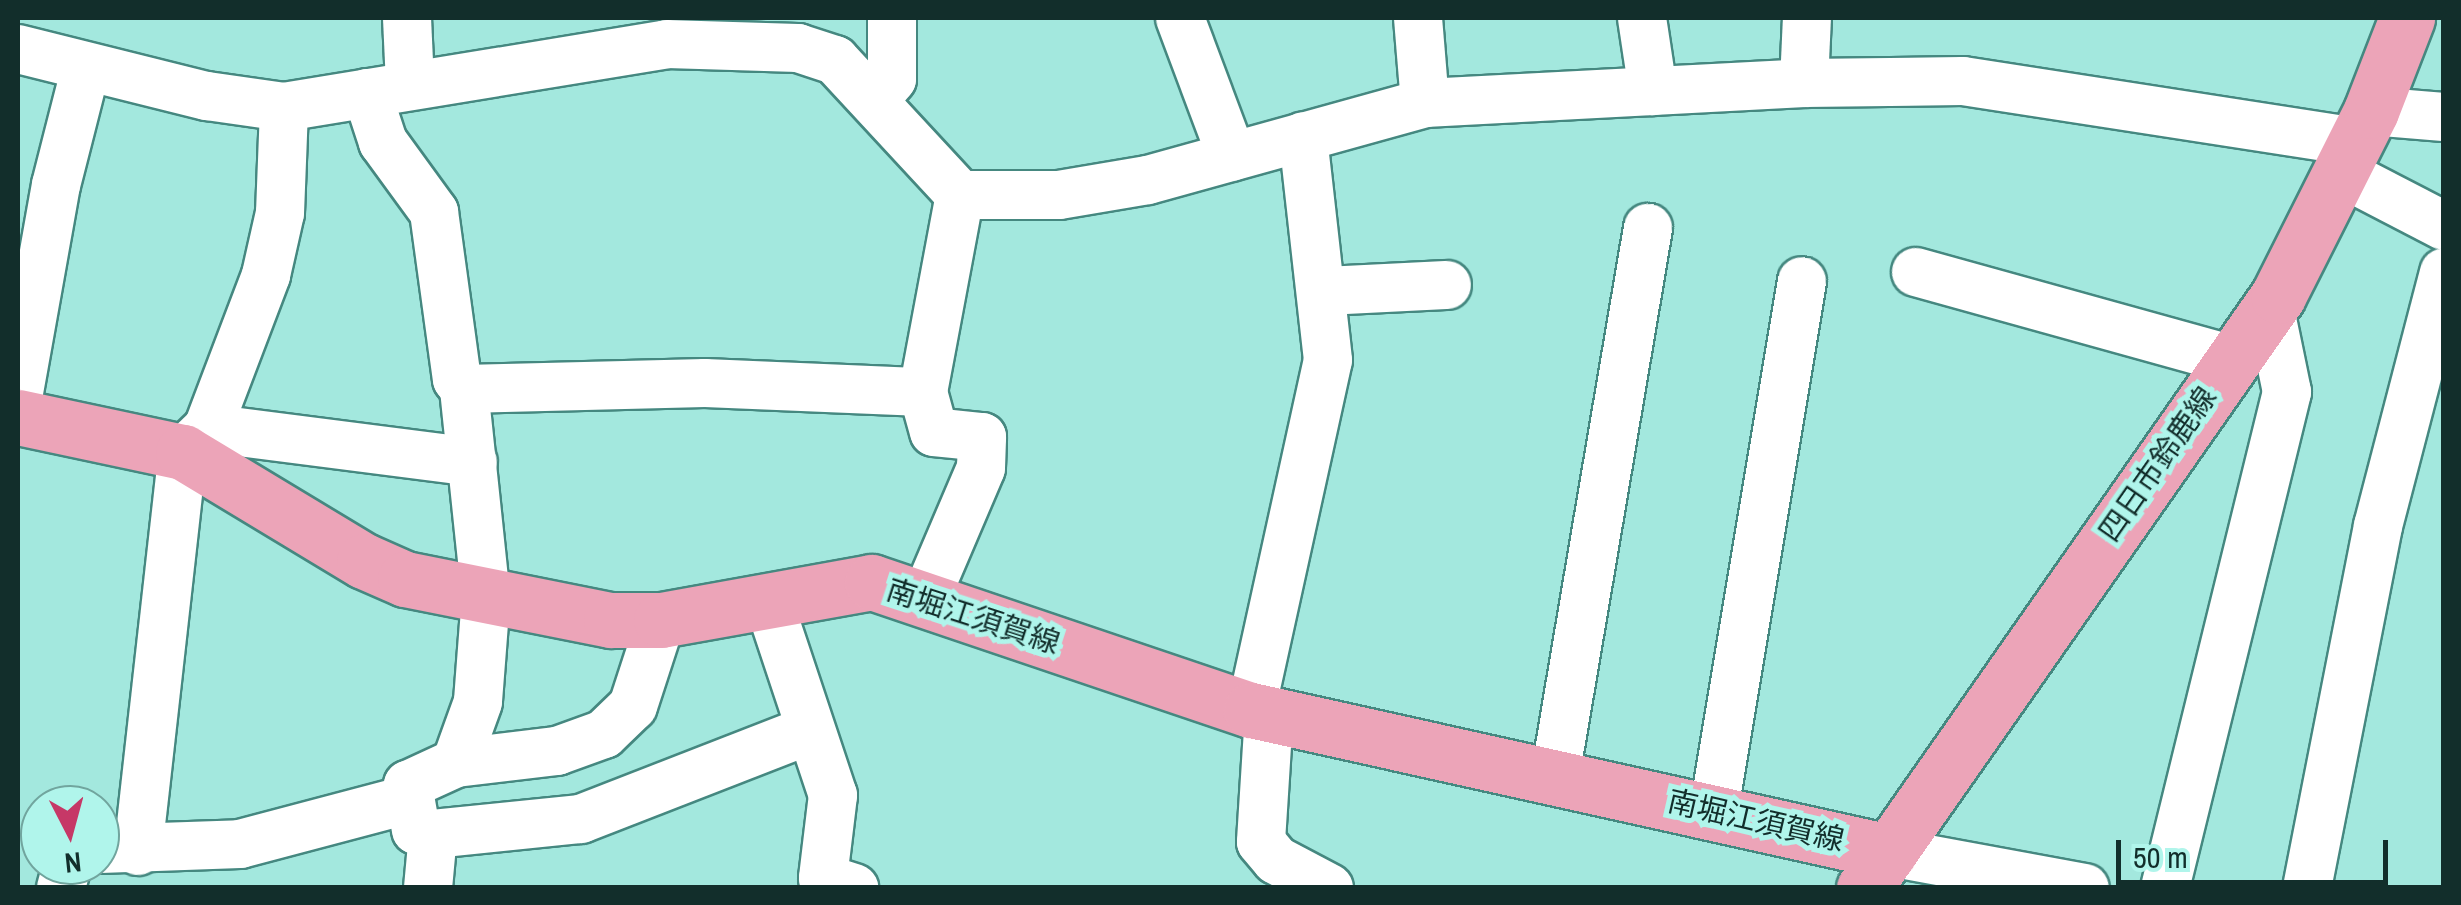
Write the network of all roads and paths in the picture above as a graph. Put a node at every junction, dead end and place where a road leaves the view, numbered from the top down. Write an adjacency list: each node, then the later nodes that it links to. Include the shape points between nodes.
1 (407, 18): 12 (street)
2 (892, 18): 14 (street, via 892,79)
3 (1180, 18): 20 (street)
4 (1418, 18): 15 (street)
5 (1642, 18): 13 (street)
6 (1806, 18): 11 (street)
7 (2407, 18): 19 (main road, 四日市鈴鹿線)
8 (623, 34): 12 (street); 14 (street, via 798,48 835,60)
9 (18, 49): 10 (street)
10 (86, 67): 16 (street); 33 (street, via 56,184)
11 (1804, 83): 13 (street); 19 (street, via 1963,81)
12 (388, 88): 16 (street); 32 (street, via 383,142 434,212 457,379)
13 (1654, 91): 15 (street)
14 (876, 98): 21 (street)
15 (1425, 102): 18 (street)
16 (284, 107): 35 (street, via 280,212 266,275)
17 (2444, 117): 19 (street)
18 (1302, 136): 20 (street); 28 (street)
19 (2356, 142): 22 (street); 29 (main road, 四日市鈴鹿線, via 2305,252)
20 (1232, 158): 21 (street, via 1073,193)
21 (960, 195): 31 (street)
22 (2444, 226)
23 (1648, 228): 44 (street)
24 (1916, 272): 30 (street)
25 (2444, 272): 55 (street, via 2378,526)
26 (1802, 281): 45 (street)
27 (1447, 285): 28 (street)
28 (1324, 291): 41 (street, via 1328,360 1282,549)
29 (2270, 309): 30 (main road, 四日市鈴鹿線); 54 (street, via 2286,392)
30 (2230, 359): 49 (main road, 四日市鈴鹿線)
31 (926, 385): 32 (street); 38 (street, via 934,432 982,437 972,497)
32 (464, 389): 36 (street)
33 (18, 398)
34 (18, 417): 35 (main road, 南堀江須賀線)
35 (195, 440): 36 (street); 37 (main road, 南堀江須賀線, via 364,561 405,579); 47 (street)
36 (473, 462): 37 (street)
37 (486, 598): 40 (main road, 南堀江須賀線, via 610,620); 43 (street, via 478,702)
38 (926, 598): 39 (main road, 南堀江須賀線, via 872,582); 41 (main road, 南堀江須賀線)
39 (768, 600): 40 (main road, 南堀江須賀線); 42 (street)
40 (660, 620): 43 (street, via 624,721 568,748)
41 (1260, 712): 44 (main road, 南堀江須賀線); 52 (street, via 1261,842 1276,860)
42 (809, 730): 46 (street, via 582,819); 50 (street, via 834,795)
43 (456, 763): 46 (street, via 408,785)
44 (1555, 776): 45 (main road, 南堀江須賀線)
45 (1714, 809): 49 (main road, 南堀江須賀線)
46 (420, 817): 48 (street, via 240,844); 51 (street)
47 (120, 845)
48 (120, 850)
49 (1876, 870): 53 (street)
50 (831, 884)
51 (428, 888)
52 (1329, 888)
53 (2086, 888)
54 (2166, 888)
55 (2307, 888)

